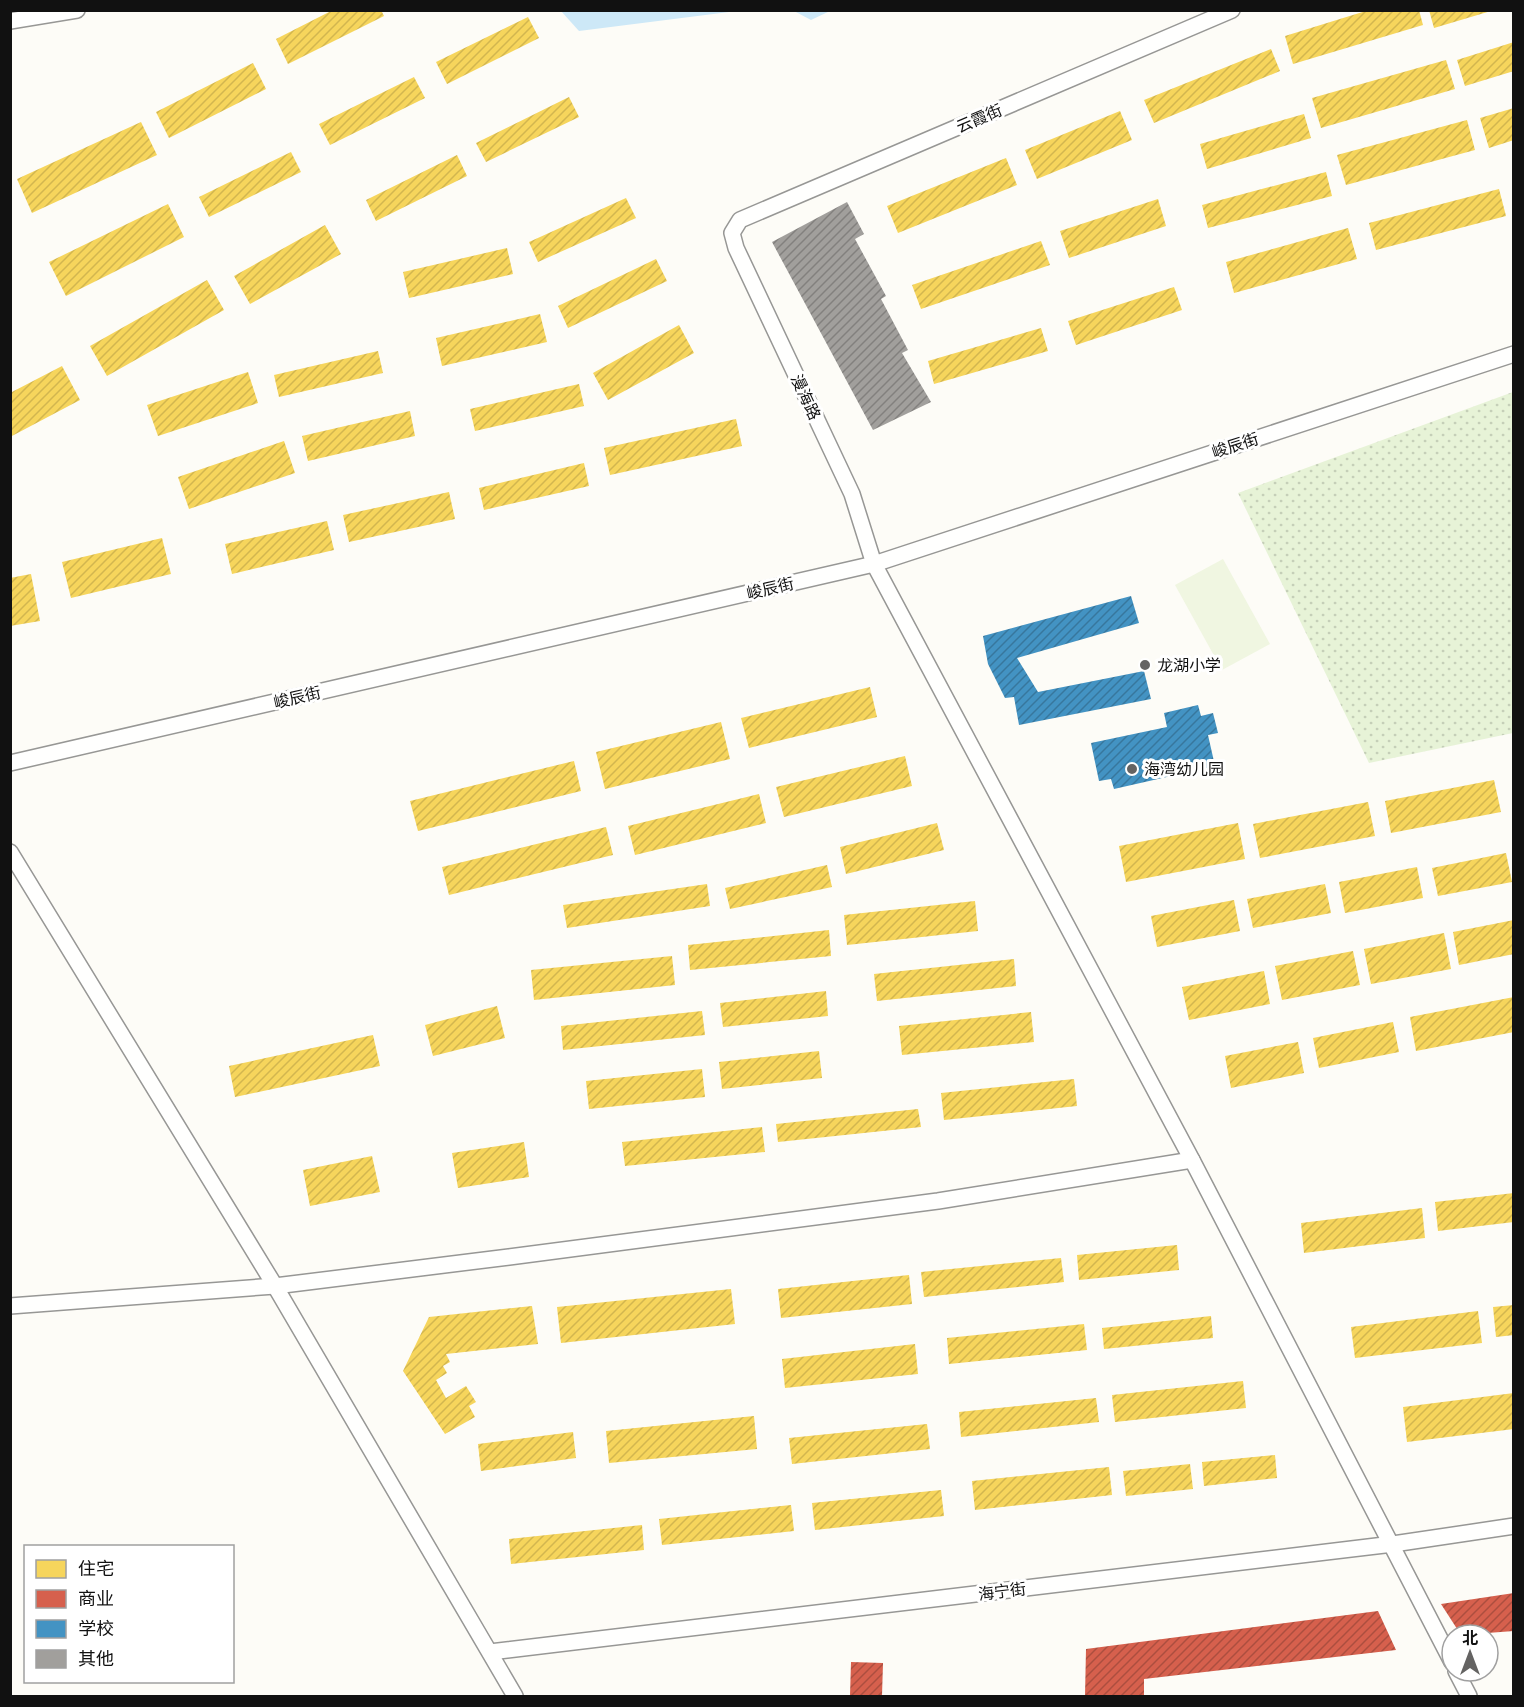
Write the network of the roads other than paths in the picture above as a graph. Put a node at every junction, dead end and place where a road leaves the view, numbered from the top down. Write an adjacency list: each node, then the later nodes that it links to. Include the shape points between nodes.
1 (77, 10): 3 (street)
2 (1232, 10): 4 (street, 云霞街, via 740,220)
3 (10, 21)
4 (732, 233): 6 (street, 漫海路, via 852,494)
5 (1514, 354): 6 (street, 峻辰街)
6 (874, 564): 7 (street, 峻辰街); 9 (street, 漫海路)
7 (10, 763)
8 (10, 852): 10 (street)
9 (1192, 1160): 10 (street, via 927,1202); 13 (street, 漫海路)
10 (275, 1286): 11 (street); 15 (street)
11 (10, 1306)
12 (1514, 1526): 13 (street, 海宁街)
13 (1393, 1544): 14 (street, 漫海路); 15 (street, 海宁街)
14 (1440, 1638)
15 (490, 1652): 16 (street)
16 (515, 1696)

